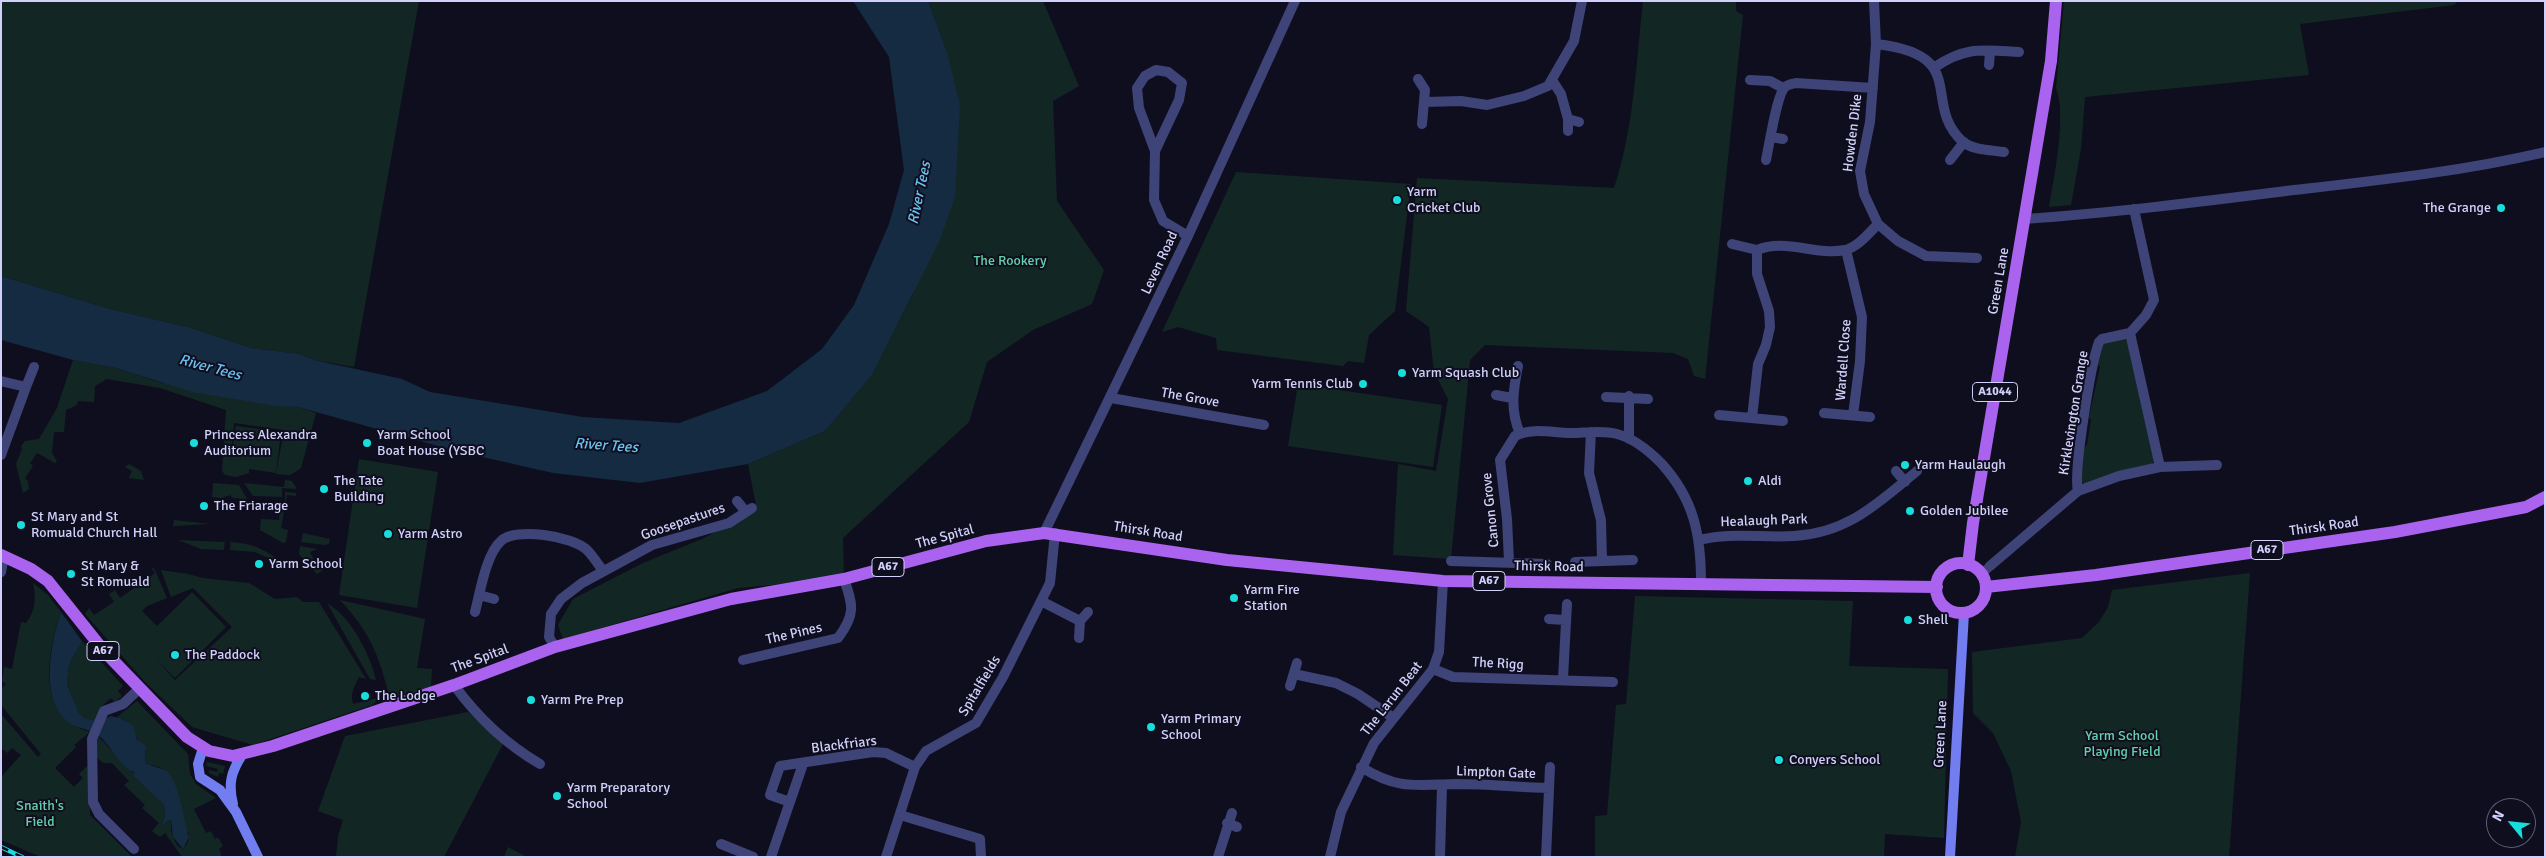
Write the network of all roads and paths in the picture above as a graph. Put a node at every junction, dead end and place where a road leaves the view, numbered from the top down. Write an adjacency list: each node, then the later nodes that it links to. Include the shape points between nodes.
1 (1295, 1): 31 (street, Leven Road)
2 (1582, 1): 11 (street, via 1574,41)
3 (1874, 1): 5 (street, Howden Dike)
4 (2056, 1): 29 (main road, Green Lane / A1044, via 2051,61)
5 (1876, 44): 9 (street, via 1907,49); 14 (street, Howden Dike)
6 (1990, 50): 7 (street); 8 (street); 9 (street, via 1971,50 1951,56)
7 (2019, 52)
8 (1989, 65)
9 (1935, 67): 22 (street, via 1946,112)
10 (1418, 79): 15 (street, via 1425,90)
11 (1552, 80): 15 (street, via 1548,86 1524,96 1487,105 1461,101); 16 (street, via 1561,94)
12 (1750, 80): 13 (street, via 1770,81)
13 (1783, 88): 14 (street, via 1796,83); 20 (street)
14 (1873, 88): 30 (street, Howden Dike, via 1860,171 1864,194)
15 (1425, 102): 18 (street)
16 (1568, 118): 17 (street); 19 (street)
17 (1579, 122)
18 (1422, 124)
19 (1568, 131)
20 (1771, 137): 21 (street); 26 (street)
21 (1783, 139)
22 (1964, 142): 24 (street, via 1981,149); 27 (street)
23 (1155, 151): 23 (street, via 1139,108 1137,88 1146,76 1156,70 1168,72 1182,83 1179,100); 31 (street, via 1154,200 1163,221)
24 (2004, 152)
25 (2545, 152): 28 (street, via 2421,175)
26 (1766, 160)
27 (1950, 160)
28 (2134, 209): 29 (street); 36 (street, via 2154,300 2146,316)
29 (2025, 219): 75 (main road, Green Lane / A1044)
30 (1878, 224): 34 (street, via 1859,243); 35 (street, Howden Dike, via 1898,241 1926,256 1973,258)
31 (1188, 236): 44 (street, Leven Road)
32 (1732, 244): 33 (street)
33 (1757, 250): 34 (street, via 1769,245); 51 (street, via 1757,274 1769,311 1770,327 1758,364)
34 (1846, 250): 49 (street, Wardell Close, via 1862,317)
35 (1966, 269)
36 (2130, 333): 59 (street); 63 (street, Kirklevington Grange, via 2102,339 2097,347 2076,482)
37 (1518, 366): 45 (street)
38 (34, 367): 40 (street)
39 (1, 381): 40 (street)
40 (26, 387): 57 (street)
41 (1496, 395): 45 (street)
42 (1629, 396): 43 (street); 46 (street); 56 (street)
43 (1606, 397)
44 (1111, 398): 53 (street, The Grove); 66 (street, Leven Road)
45 (1512, 398): 55 (street, via 1514,419)
46 (1648, 399)
47 (1824, 413): 49 (street, Wardell Close)
48 (1719, 415): 51 (street)
49 (1853, 415): 50 (street, Wardell Close)
50 (1870, 417)
51 (1752, 418): 52 (street)
52 (1783, 421)
53 (1264, 425)
54 (1590, 432): 55 (street, via 1544,430); 56 (street, via 1617,434); 69 (street, via 1590,472 1601,520)
55 (1520, 434): 72 (street, Canon Grove, via 1505,449 1500,460)
56 (1628, 439): 67 (street, via 1643,447 1672,476 1689,503)
57 (1, 454)
58 (2217, 465): 59 (street, Kirklevington Grange)
59 (2160, 468): 63 (street, Kirklevington Grange, via 2119,476)
60 (1896, 471): 62 (street)
61 (1918, 471): 62 (street, Healaugh Park)
62 (1904, 482): 67 (street, Healaugh Park, via 1862,516 1821,532 1795,536 1719,535)
63 (2078, 491): 76 (street, Kirklevington Grange)
64 (2545, 497): 83 (main road, Thirsk Road / A67, via 2526,506 2395,532 2096,575)
65 (737, 501): 77 (street, Goosepastures, via 749,510 729,523 652,545)
66 (1050, 533): 79 (main road, The Spital / A67, via 986,541); 80 (main road, Thirsk Road / A67, via 1227,560); 86 (street, Spitalfields, via 1050,582)
67 (1699, 540): 81 (street)
68 (3, 556): 78 (street); 104 (main road, The Spital / A67, via 48,581)
69 (1602, 560): 70 (street); 73 (street)
70 (1633, 560)
71 (1451, 561): 72 (street, Canon Grove)
72 (1510, 561): 74 (street, Canon Grove)
73 (1575, 562)
74 (1547, 564)
75 (1968, 565): 76 (main road); 82 (main road, via 1951,566 1939,578)
76 (1986, 570): 83 (main road)
77 (603, 571): 84 (street, via 586,548 564,539 528,532 508,535 499,542 488,563); 95 (street, Goosepastures, via 561,599 551,614 549,637)
78 (1, 572)
79 (844, 579): 95 (main road, The Spital / A67, via 731,599); 96 (street, The Pines, via 852,602 852,617 838,638)
80 (1443, 580): 81 (main road, Thirsk Road / A67, via 1632,584); 98 (street, The Larun Beat, via 1439,652)
81 (1701, 582): 82 (main road, Thirsk Road / A67)
82 (1937, 587): 90 (main road, via 1940,602 1946,608)
83 (1986, 587): 90 (main road, via 1980,605)
84 (480, 595): 85 (street); 88 (street)
85 (494, 599)
86 (1041, 602): 93 (street); 110 (street, Spitalfields, via 976,723 926,751)
87 (1566, 604): 92 (street)
88 (475, 612)
89 (1088, 612): 93 (street)
90 (1964, 613): 130 (main road, Green Lane)
91 (1549, 619): 92 (street)
92 (1565, 620): 100 (street)
93 (1080, 621): 94 (street)
94 (1079, 638)
95 (555, 647): 102 (main road, The Spital / A67)
96 (747, 655)
97 (1297, 663): 99 (street)
98 (1433, 669): 100 (street, The Rigg, via 1453,677); 105 (street, The Larun Beat)
99 (1294, 674): 103 (street); 105 (street, via 1336,683)
100 (1562, 678): 101 (street, The Rigg)
101 (1613, 682)
102 (454, 684): 107 (main road, The Spital / A67); 108 (street, via 494,732)
103 (1290, 686)
104 (139, 689): 106 (main road, The Spital / A67, via 184,735); 120 (street, via 121,704 107,708 93,734 94,805)
105 (1392, 718): 111 (street, The Larun Beat)
106 (203, 748): 107 (main road, The Spital / A67, via 222,755); 116 (main road, via 198,764 200,776 220,790)
107 (242, 755): 116 (main road, via 234,767 230,784)
108 (540, 764)
109 (803, 764): 110 (street, Blackfriars, via 874,752); 115 (street, Blackfriars); 115 (street, Blackfriars, via 780,766 770,795)
110 (915, 767): 118 (street, Spitalfields)
111 (1361, 767): 113 (street, Limpton Gate, via 1381,780 1409,786); 127 (street, The Larun Beat, via 1341,812)
112 (1550, 767): 114 (street, Limpton Gate)
113 (1442, 786): 114 (street, Limpton Gate); 128 (street, Limpton Gate)
114 (1549, 788): 129 (street, Limpton Gate)
115 (790, 802): 123 (street, Blackfriars)
116 (236, 812): 121 (main road)
117 (1232, 813): 126 (street, via 1232,825)
118 (900, 814): 124 (street, Spitalfields); 125 (street, via 980,838)
119 (721, 844): 122 (street)
120 (134, 849)
121 (258, 857)
122 (753, 857)
123 (771, 857)
124 (886, 857)
125 (981, 857)
126 (1218, 857)
127 (1330, 857)
128 (1440, 857)
129 (1546, 857)
130 (1950, 857)

